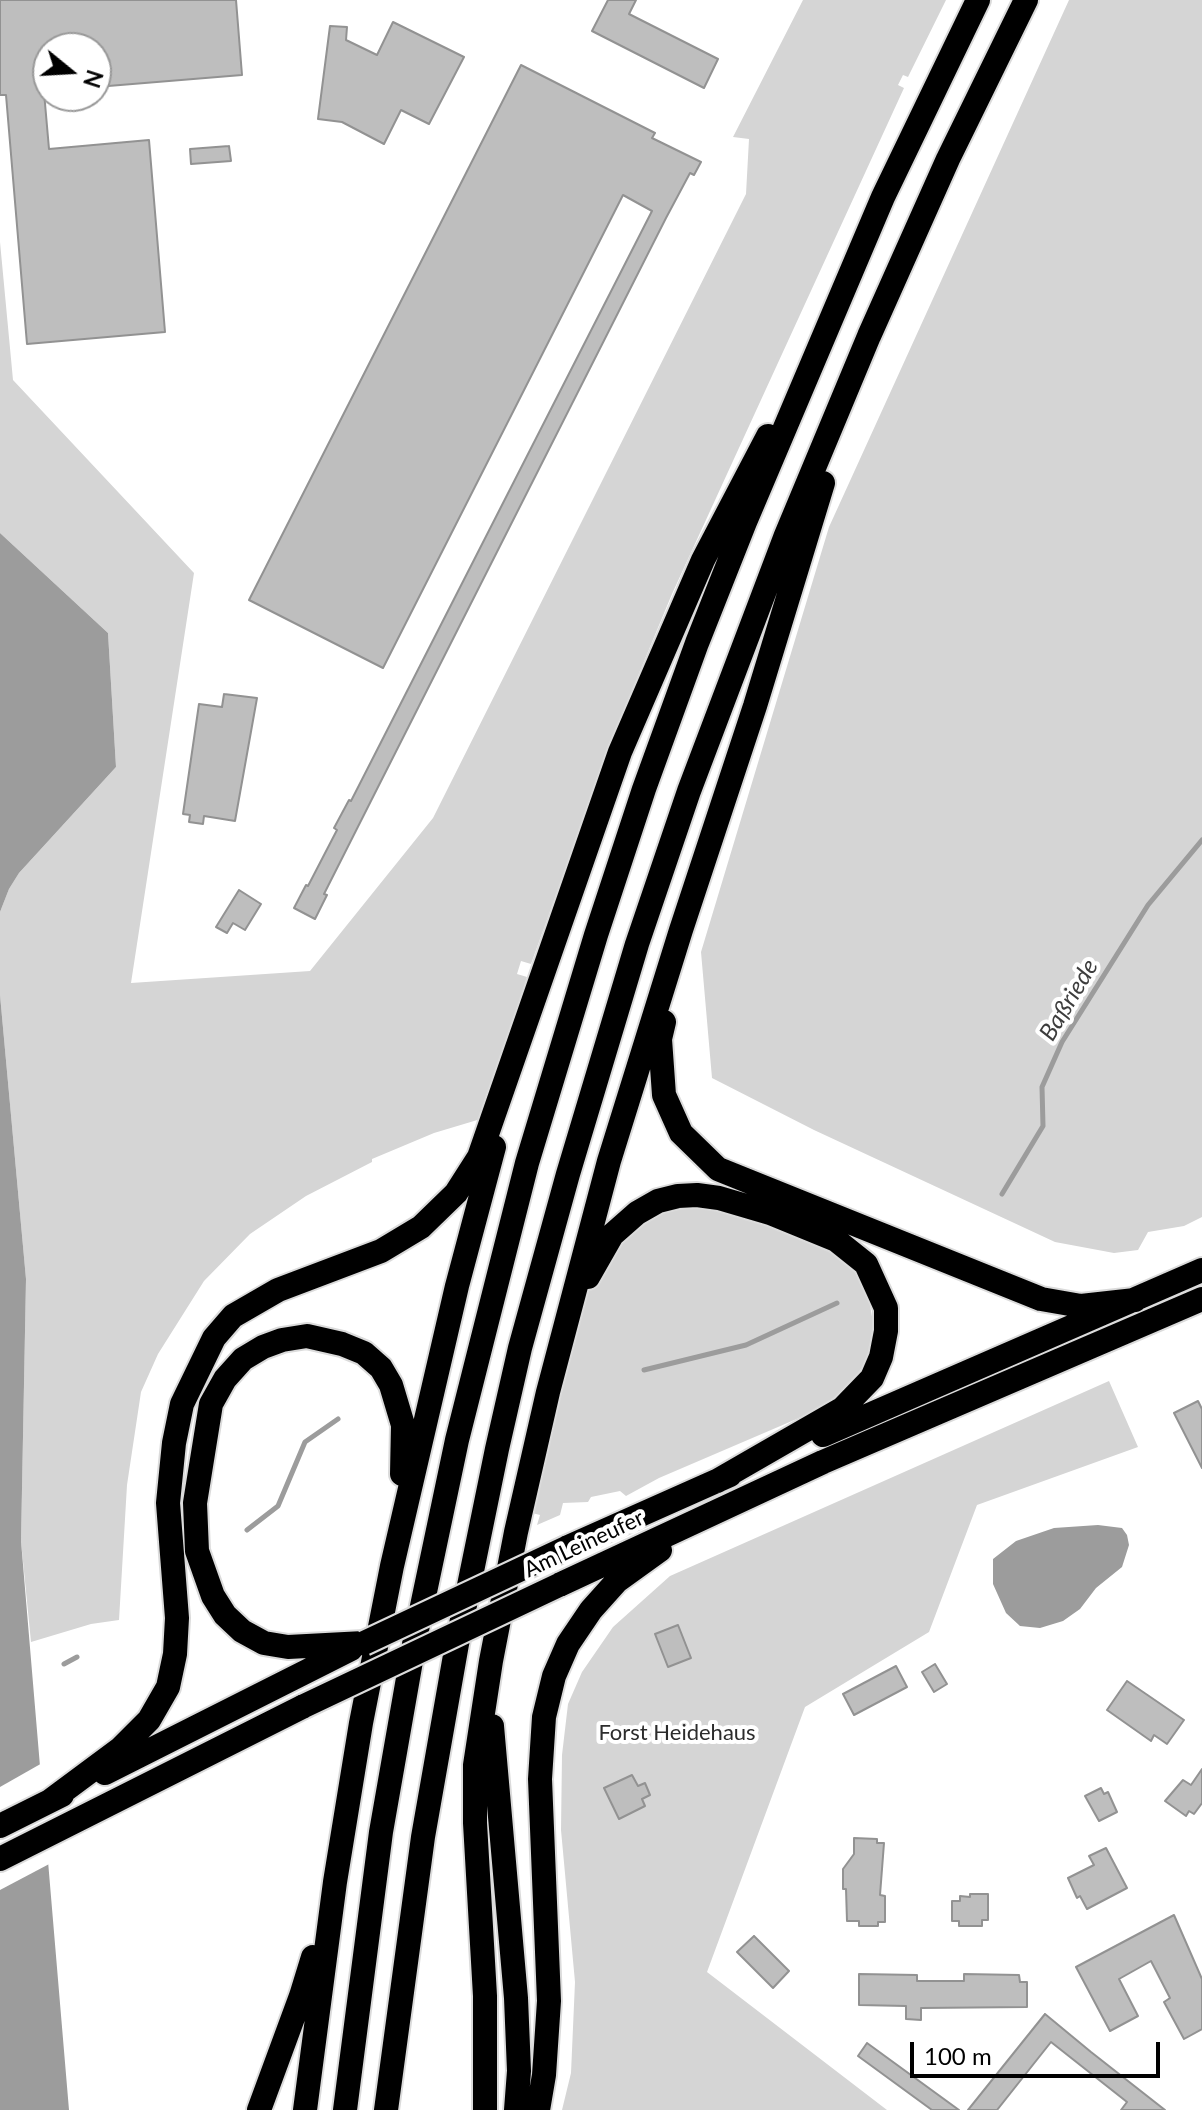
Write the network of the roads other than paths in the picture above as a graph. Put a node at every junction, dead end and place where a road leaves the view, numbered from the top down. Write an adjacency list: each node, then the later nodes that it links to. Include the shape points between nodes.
1 (978, 0): 4 (highway)
2 (1026, 0): 3 (highway)
3 (869, 336): 5 (highway); 25 (highway, via 689,791 632,960 520,1348 428,1808)
4 (817, 350): 6 (highway, via 748,470 669,634 620,752); 24 (highway, via 697,643 644,789 527,1163 461,1426 414,1644 381,1832)
5 (681, 930): 9 (highway, via 660,1039 664,1095 681,1133 718,1169 1041,1299 1081,1306); 10 (highway, via 609,1161)
6 (526, 1029): 13 (highway, via 457,1286); 16 (highway, via 479,1157 456,1193 421,1227 381,1251 278,1290 233,1316 214,1338 182,1404 174,1443 168,1503 177,1618 168,1687 149,1720 120,1749)
7 (1202, 1270): 9 (highway, Am Leineufer)
8 (1202, 1299): 12 (highway, Am Leineufer)
9 (1135, 1300): 11 (highway, Am Leineufer)
10 (548, 1392): 11 (highway, via 594,1264 612,1235 658,1201 697,1195 719,1198 836,1240 866,1264 886,1308 881,1357 872,1378 842,1409); 15 (highway)
11 (717, 1481): 14 (highway, Am Leineufer, bridge, via 364,1643)
12 (721, 1508): 18 (highway, Am Leineufer, bridge, via 304,1706); 28 (highway, via 617,1581 576,1632 554,1676 544,1717 540,1779 549,2001)
13 (392, 1566): 14 (highway, via 403,1425 381,1368 353,1348 307,1336 282,1340 243,1359 211,1404 195,1503 197,1551 213,1596 242,1631); 21 (highway)
14 (313, 1658): 16 (highway)
15 (491, 1661): 26 (highway, via 475,1765); 27 (highway, via 492,1753 516,1998)
16 (57, 1796): 17 (highway)
17 (0, 1826)
18 (63, 1828): 19 (highway, Am Leineufer); 20 (highway)
19 (0, 1859)
20 (0, 1871)
21 (335, 1882): 22 (highway); 23 (highway)
22 (259, 2110)
23 (305, 2110)
24 (345, 2110)
25 (386, 2110)
26 (485, 2110)
27 (516, 2110)
28 (538, 2110)

